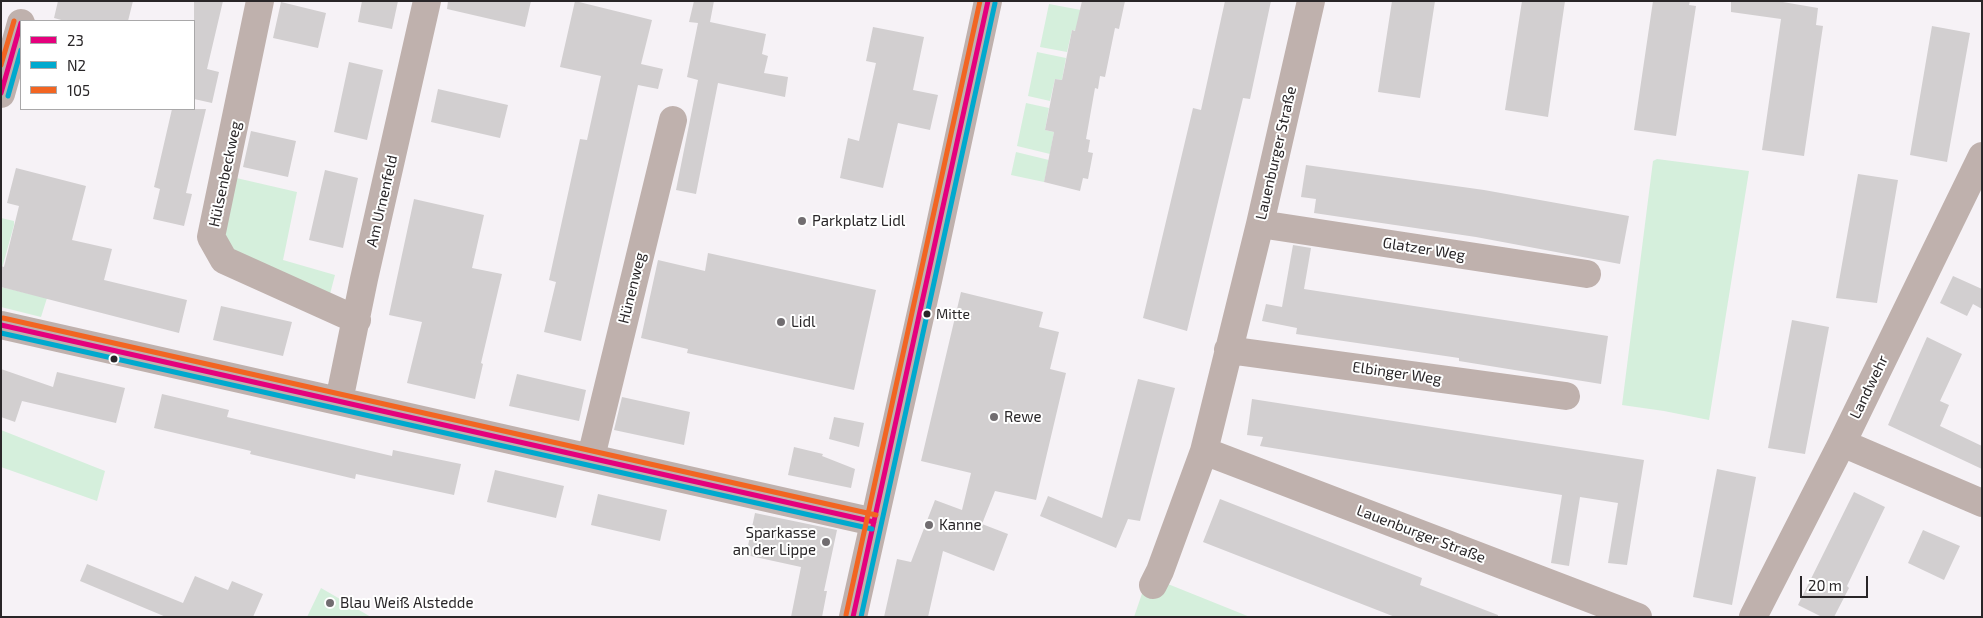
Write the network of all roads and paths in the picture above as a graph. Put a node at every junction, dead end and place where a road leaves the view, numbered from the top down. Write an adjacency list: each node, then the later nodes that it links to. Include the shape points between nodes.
1 (28, 1): 6 (street)
2 (260, 1): 13 (street, Hülsenbeckweg, via 211,238 224,260)
3 (427, 1): 13 (street, Am Urnenfeld)
4 (988, 1): 22 (street)
5 (1311, 1): 11 (street, Lauenburger Straße)
6 (23, 20)
7 (20, 29): 8 (street)
8 (1, 92)
9 (673, 120): 20 (street, Hünenweg)
10 (1982, 156): 18 (street, Landwehr)
11 (1260, 224): 12 (street, Glatzer Weg); 15 (street, Lauenburger Straße)
12 (1587, 274)
13 (356, 320): 17 (street, Am Urnenfeld)
14 (1, 325): 17 (street)
15 (1228, 350): 16 (street, Elbinger Weg); 19 (street, Lauenburger Straße)
16 (1566, 396)
17 (339, 402): 20 (street)
18 (1842, 443): 21 (street); 26 (street, Landwehr)
19 (1204, 451): 23 (street, Lauenburger Straße); 25 (street, Lauenburger Straße)
20 (591, 457): 22 (street)
21 (1982, 503)
22 (874, 522): 24 (street)
23 (1153, 585)
24 (853, 617)
25 (1638, 617)
26 (1753, 617)

